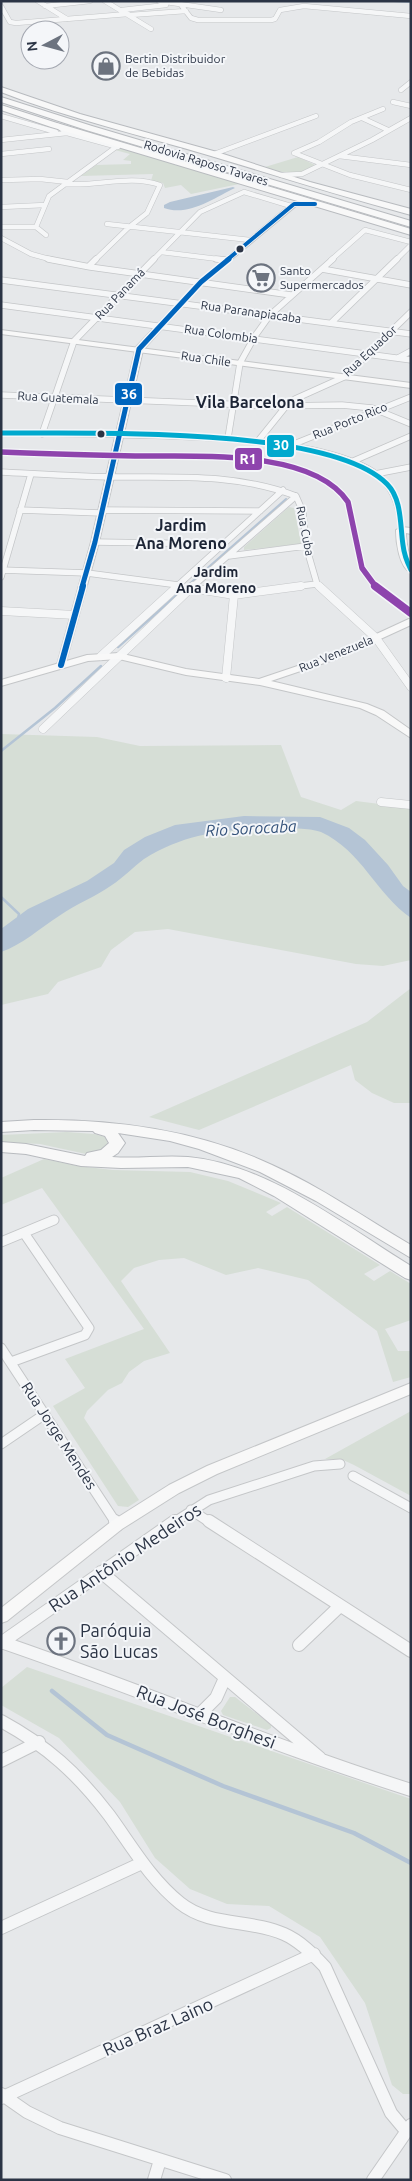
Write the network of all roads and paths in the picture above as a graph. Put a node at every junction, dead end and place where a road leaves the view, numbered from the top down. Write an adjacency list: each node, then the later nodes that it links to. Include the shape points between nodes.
1 (38, 1): 8 (street)
2 (90, 1): 8 (street)
3 (105, 1): 9 (street)
4 (158, 1): 5 (street)
5 (175, 4): 6 (street); 9 (street)
6 (181, 5): 10 (street); 11 (street)
7 (1, 6): 15 (street)
8 (45, 6): 16 (street)
9 (121, 10): 12 (street)
10 (221, 10)
11 (186, 11): 12 (street); 13 (street, via 191,18 198,20 275,19 280,10 304,6)
12 (129, 15): 16 (street); 17 (street)
13 (411, 16)
14 (1, 19): 15 (street)
15 (8, 19): 16 (street, via 11,23)
16 (67, 19)
17 (151, 28)
18 (411, 82): 20 (street)
19 (1, 89): 38 (highway, via 77,116)
20 (401, 90)
21 (1, 95): 54 (highway, Rodovia Raposo Tavares)
22 (1, 99): 56 (highway, Rodovia Raposo Tavares)
23 (393, 102): 24 (street)
24 (411, 106)
25 (1, 107): 32 (highway)
26 (383, 109): 29 (street)
27 (1, 116): 32 (street)
28 (316, 116): 38 (street)
29 (362, 118): 31 (street); 40 (street, via 294,153)
30 (411, 118): 31 (street)
31 (388, 130): 39 (street)
32 (62, 131): 33 (street); 34 (highway); 35 (street)
33 (1, 140)
34 (129, 146): 35 (street); 48 (highway)
35 (116, 148): 44 (street)
36 (49, 149): 37 (street)
37 (1, 154)
38 (214, 154): 42 (highway, via 281,175)
39 (339, 156): 40 (street); 41 (street)
40 (320, 164): 42 (street); 46 (street)
41 (411, 165)
42 (302, 178): 53 (highway)
43 (3, 180): 44 (street, via 40,179)
44 (66, 183): 45 (street, via 137,181); 50 (street, via 49,196)
45 (158, 184): 59 (street, via 160,186 147,213)
46 (411, 190)
47 (244, 192): 51 (street); 60 (street, Rua Panamá, via 200,212)
48 (287, 195): 49 (highway); 51 (street)
49 (315, 204): 51 (street); 61 (highway)
50 (45, 205): 52 (street); 58 (street)
51 (292, 205): 64 (street)
52 (1, 208)
53 (411, 212)
54 (411, 220)
55 (107, 224): 59 (street)
56 (411, 224)
57 (1, 227): 58 (street)
58 (36, 227): 62 (street)
59 (129, 227): 60 (street); 68 (street)
60 (181, 232): 64 (street); 66 (street, Rua Panamá)
61 (411, 232)
62 (46, 235)
63 (1, 238): 68 (street, via 8,244 56,261)
64 (250, 240): 67 (street)
65 (411, 244): 69 (street, via 367,230); 71 (street)
66 (161, 252): 67 (street); 70 (street, Rua Panamá)
67 (226, 260): 73 (street)
68 (89, 266): 70 (street)
69 (322, 269): 71 (street); 75 (street)
70 (140, 273): 73 (street); 76 (street, Rua Panamá)
71 (378, 278): 74 (street); 82 (street)
72 (1, 280): 76 (street, Rua Paranapiacaba)
73 (201, 282): 75 (street); 77 (street)
74 (411, 285)
75 (291, 295): 80 (street)
76 (119, 296): 77 (street, Rua Paranapiacaba); 81 (street, Rua Panamá)
77 (182, 303): 80 (street, Rua Paranapiacaba); 83 (street)
78 (1, 305): 81 (street, Rua Colombia)
79 (411, 312): 85 (street, Rua Equador)
80 (270, 315): 82 (street, Rua Paranapiacaba); 87 (street)
81 (97, 317): 83 (street, Rua Colombia); 88 (street, Rua Panamá)
82 (331, 323): 85 (street, Rua Paranapiacaba)
83 (161, 325): 87 (street, Rua Colombia); 89 (street)
84 (1, 332): 88 (main road, Rua Chile)
85 (392, 332): 86 (street, Rua Paranapiacaba); 91 (street, Rua Equador)
86 (411, 334)
87 (254, 338): 91 (street, Rua Colombia); 94 (street)
88 (74, 341): 89 (main road, Rua Chile); 99 (street, Rua Panamá)
89 (139, 349): 94 (main road, Rua Chile); 100 (street)
90 (411, 351): 92 (street)
91 (369, 354): 92 (street, Rua Colombia); 95 (street, Rua Equador)
92 (398, 358): 93 (street, Rua Colombia)
93 (411, 360)
94 (240, 363): 95 (main road, Rua Chile); 101 (street)
95 (344, 378): 96 (main road, Rua Chile); 102 (street, Rua Equador)
96 (411, 386)
97 (1, 395): 99 (street, Rua Guatemala)
98 (411, 397): 103 (street, Rua Porto Rico)
99 (55, 398): 100 (street, Rua Guatemala); 106 (street, Rua Panamá)
100 (127, 401): 101 (street, Rua Guatemala); 107 (street)
101 (232, 403): 102 (street, Rua Guatemala); 109 (street)
102 (287, 405): 103 (street, Rua Guatemala, via 342,404); 110 (street, Rua Equador)
103 (377, 409): 104 (street, Rua Guatemala); 111 (street, Rua Porto Rico)
104 (411, 424)
105 (1, 433): 106 (street)
106 (42, 434): 107 (street)
107 (119, 435): 109 (street); 117 (street)
108 (411, 436): 112 (street)
109 (228, 438): 110 (street)
110 (258, 441): 111 (street)
111 (289, 446): 112 (street)
112 (351, 462): 116 (street)
113 (411, 467): 116 (street)
114 (1, 472): 115 (street)
115 (31, 474): 117 (street); 120 (street)
116 (375, 474): 125 (street, via 386,483 398,501)
117 (110, 477): 118 (street, Rua Cuba, via 221,479); 121 (street)
118 (283, 490): 119 (street, Rua Cuba); 123 (street)
119 (296, 496): 129 (street, Rua Cuba, via 303,512); 131 (street)
120 (20, 510): 121 (street); 133 (street)
121 (102, 511): 122 (street); 126 (street)
122 (240, 511): 123 (street); 124 (street, via 249,514)
123 (260, 511): 124 (street)
124 (250, 520): 128 (street)
125 (406, 530): 132 (main road, via 401,546)
126 (95, 542): 127 (street); 134 (street)
127 (200, 544): 128 (street); 130 (street, via 212,548)
128 (223, 544): 130 (street)
129 (306, 546): 131 (street); 136 (street, Rua Cuba)
130 (214, 553): 137 (street)
131 (229, 556): 138 (street)
132 (411, 570)
133 (2, 572): 134 (street)
134 (87, 573): 135 (street); 142 (street)
135 (163, 583): 137 (street); 139 (street, via 169,586)
136 (316, 584): 140 (street); 144 (street)
137 (178, 586): 139 (street)
138 (191, 588): 140 (street); 146 (street)
139 (170, 593): 145 (street)
140 (234, 595): 148 (street)
141 (1, 611): 142 (street)
142 (75, 614): 147 (street)
143 (411, 621): 144 (main road, Rua Venezuela)
144 (376, 638): 149 (main road, Rua Venezuela, via 327,660); 151 (street)
145 (101, 656): 146 (main road); 147 (main road)
146 (119, 656): 148 (main road); 152 (street)
147 (61, 665): 150 (main road)
148 (226, 678): 149 (main road)
149 (260, 682): 153 (main road, via 363,706 380,713)
150 (1, 683)
151 (411, 687)
152 (43, 729)
153 (411, 736)
154 (381, 802): 155 (street)
155 (411, 805)
156 (27, 1126): 157 (highway); 159 (highway, via 104,1131 110,1133 117,1143 111,1152 94,1157); 163 (highway, via 78,1124 122,1129 226,1153 304,1187)
157 (1, 1127)
158 (1, 1147): 159 (highway)
159 (26, 1149): 164 (highway, via 81,1161 188,1162 242,1174 280,1192)
160 (54, 1220): 161 (street)
161 (24, 1232): 162 (street); 166 (street, via 89,1328 85,1335)
162 (1, 1242)
163 (411, 1253)
164 (411, 1274)
165 (1, 1348): 166 (street, Rua Jorge Mendes)
166 (11, 1362): 168 (street, Rua Jorge Mendes)
167 (411, 1388): 174 (main road, via 212,1470 174,1489)
168 (45, 1414): 169 (street); 174 (street, Rua Jorge Mendes)
169 (1, 1444)
170 (340, 1464): 173 (street, Rua Antônio Medeiros, via 314,1466 209,1500)
171 (353, 1476): 172 (street)
172 (411, 1508)
173 (191, 1510): 175 (street, Rua Antônio Medeiros); 176 (street)
174 (117, 1525): 177 (main road)
175 (101, 1572): 178 (street, Rua Antônio Medeiros); 181 (street)
176 (340, 1606): 179 (street); 180 (street)
177 (4, 1614)
178 (2, 1643): 182 (street, Rua José Borghesi)
179 (298, 1645)
180 (411, 1652)
181 (225, 1678): 182 (street, via 220,1694); 186 (street)
182 (200, 1714): 186 (street, Rua José Borghesi)
183 (1, 1721): 184 (street)
184 (40, 1742): 185 (street); 188 (street, via 74,1773 108,1814)
185 (1, 1761)
186 (326, 1763): 187 (street, Rua José Borghesi)
187 (411, 1790)
188 (142, 1864): 189 (street); 190 (street, via 175,1898 194,1912 210,1919 265,1927 293,1937)
189 (1, 1928)
190 (314, 1954): 191 (street, Rua Braz Laino); 192 (street, via 329,1975 390,2113)
191 (2, 2096): 193 (street, via 74,2133)
192 (408, 2128): 196 (street)
193 (160, 2160): 194 (street); 195 (street)
194 (154, 2180)
195 (225, 2180)
196 (373, 2180)

